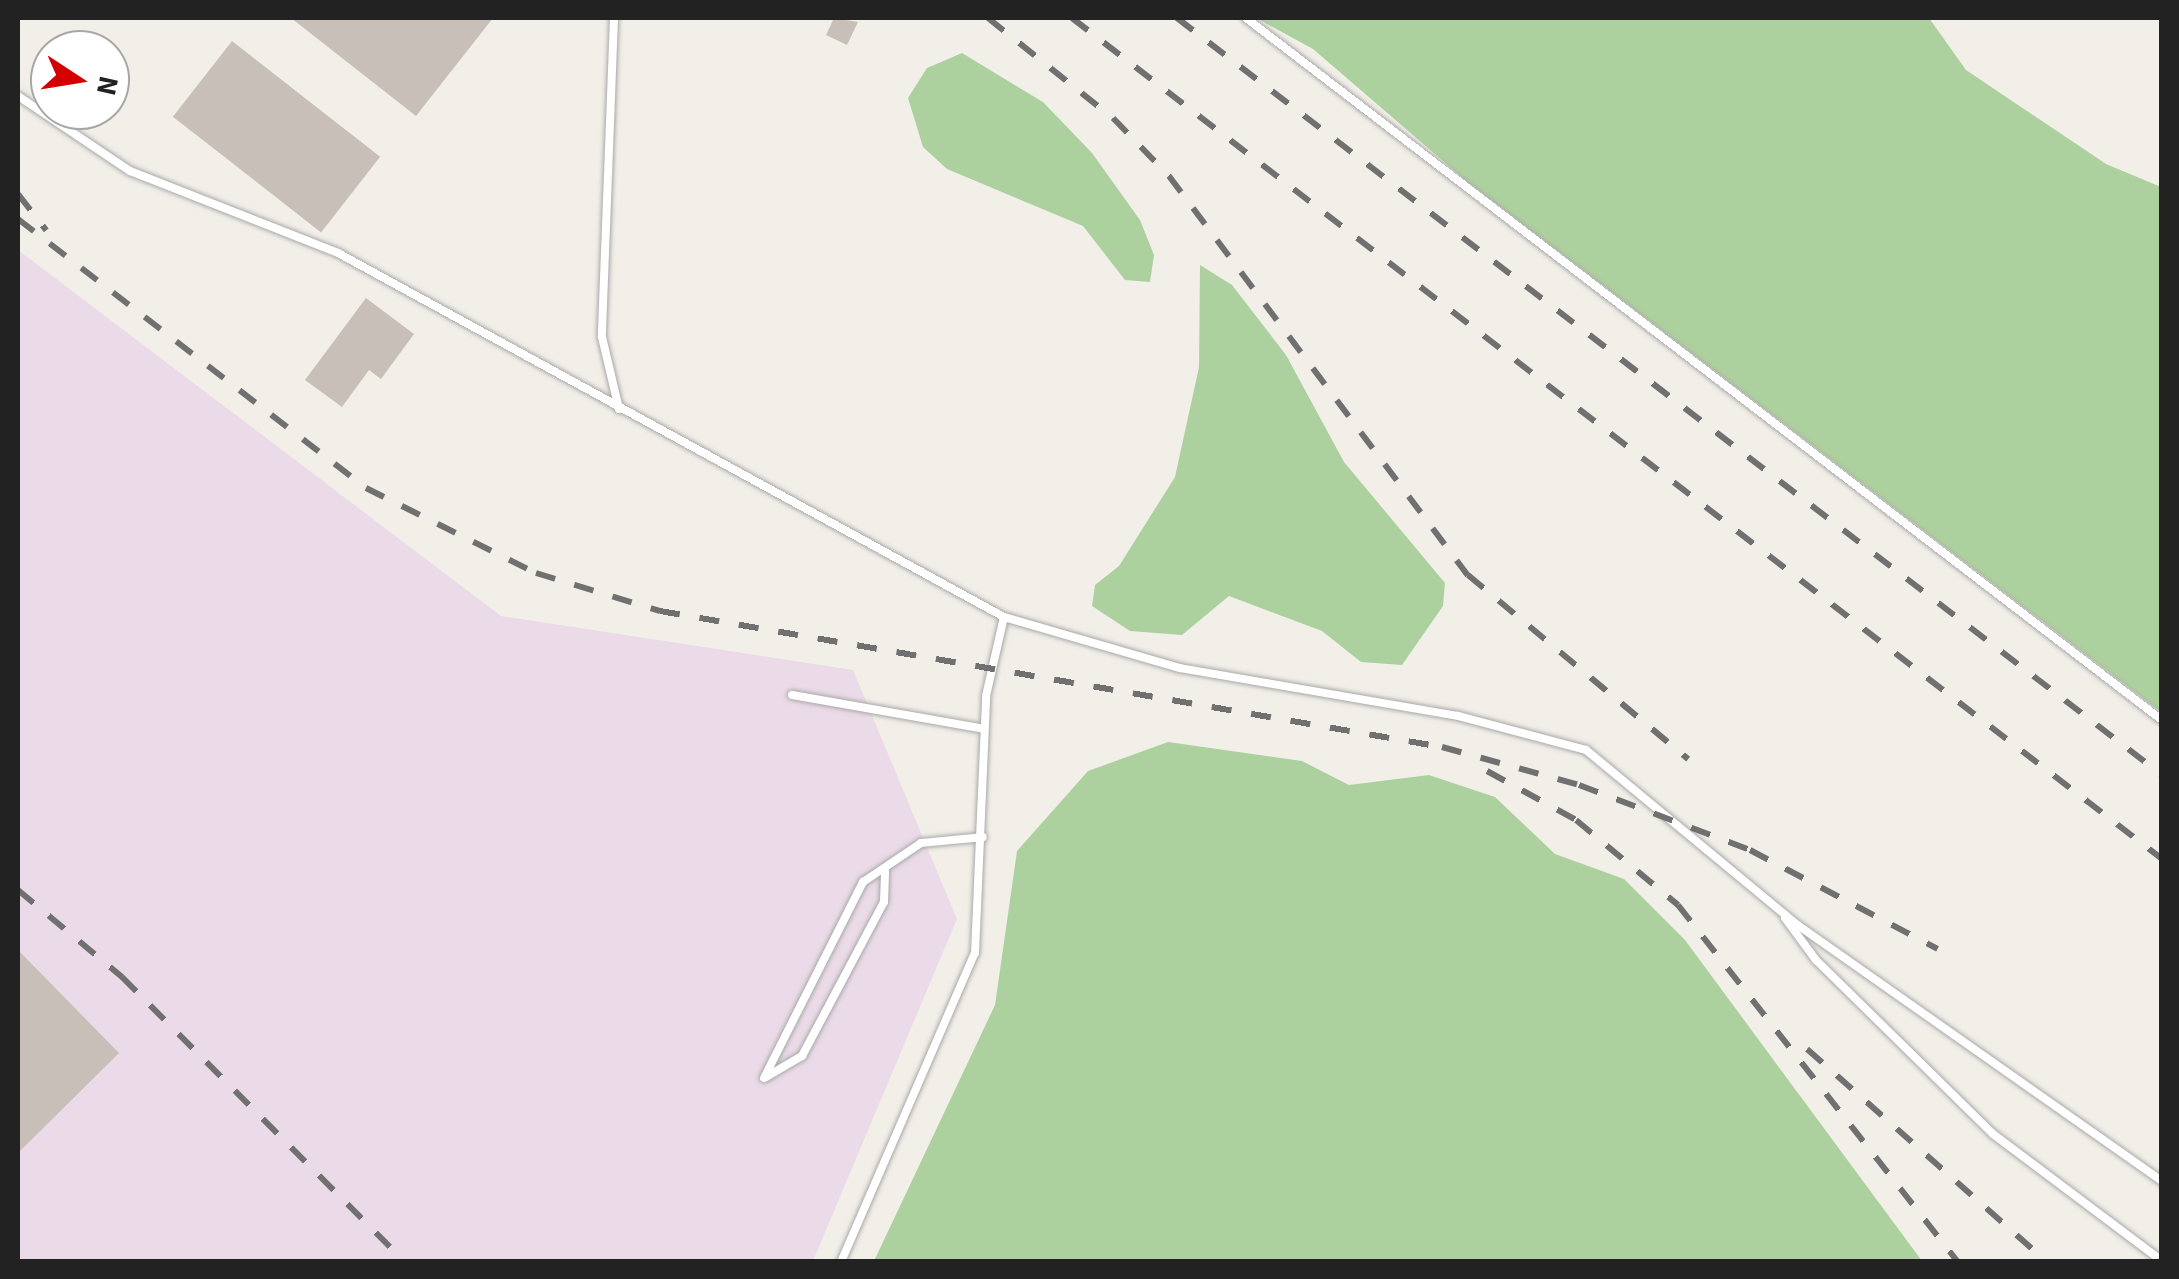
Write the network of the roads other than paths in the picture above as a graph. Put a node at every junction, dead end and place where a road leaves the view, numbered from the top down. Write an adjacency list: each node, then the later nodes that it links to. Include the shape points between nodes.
1 (614, 18): 4 (lane, via 602,338)
2 (1246, 18): 7 (lane)
3 (18, 96): 4 (lane, via 130,171 338,253)
4 (619, 409): 5 (lane)
5 (1004, 617): 8 (lane); 11 (lane, via 1180,668 1559,739 1625,775)
6 (792, 695): 8 (lane)
7 (2162, 720)
8 (984, 729): 9 (lane)
9 (983, 837): 10 (lane, via 940,836); 14 (lane, via 966,983)
10 (885, 869): 10 (lane, via 863,882 764,1078 802,1056 884,902)
11 (1779, 910): 12 (lane); 13 (lane, via 1816,960 1994,1134)
12 (2162, 1182)
13 (2162, 1261)
14 (841, 1262)

